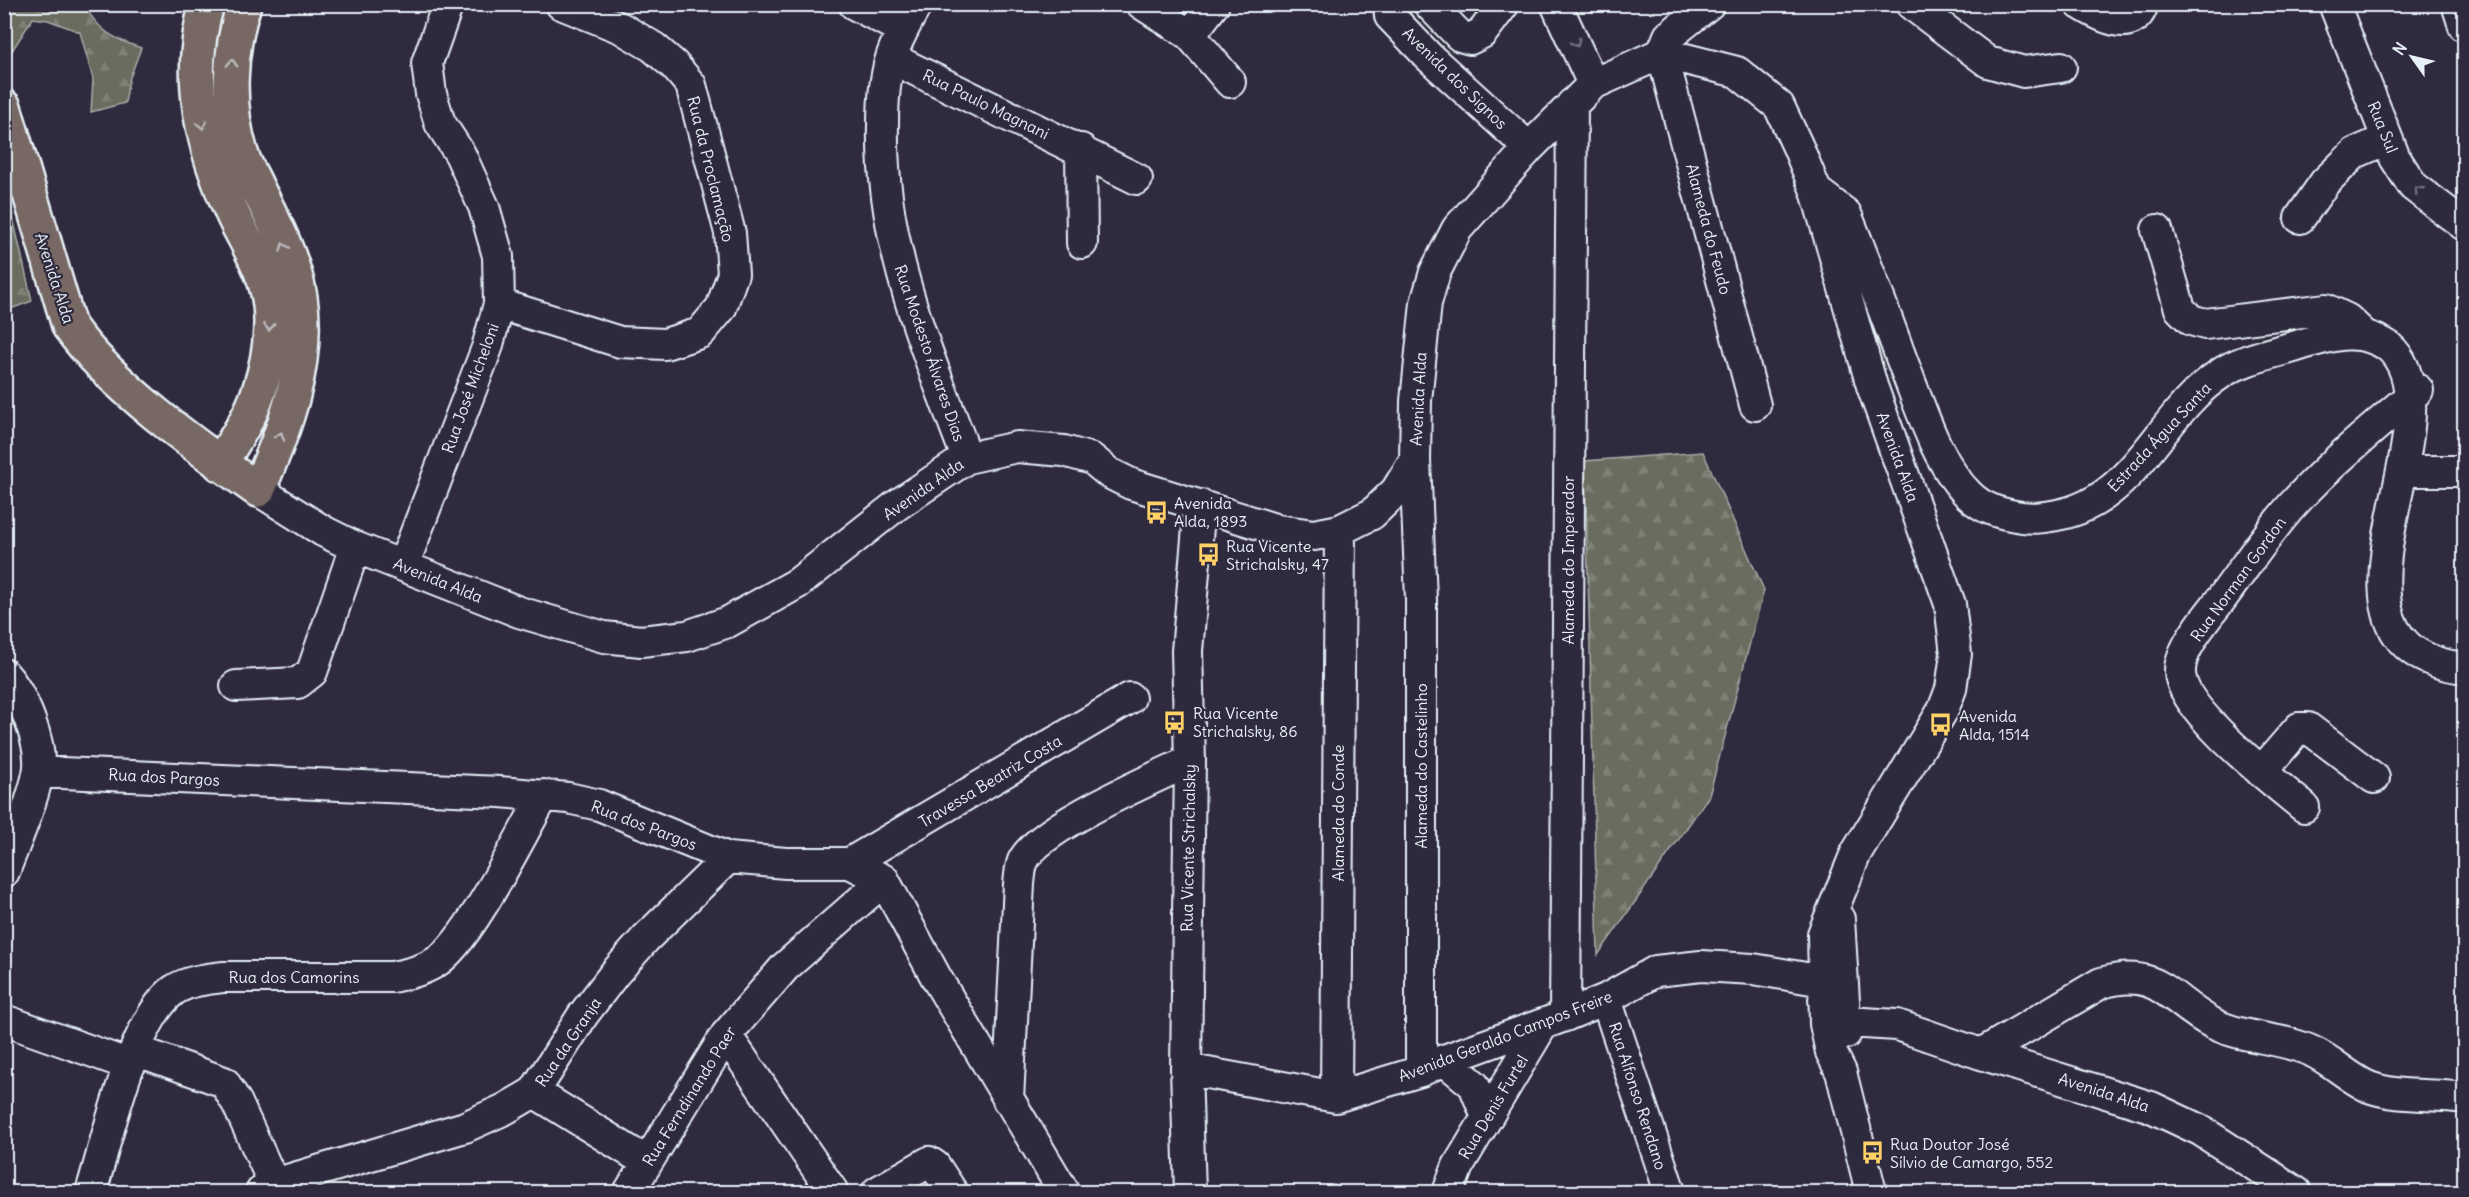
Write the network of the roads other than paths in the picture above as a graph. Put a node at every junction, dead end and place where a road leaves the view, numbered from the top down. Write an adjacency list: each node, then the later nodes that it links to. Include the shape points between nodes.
1 (207, 4): 43 (main road, one-way to 43, via 197,68 200,117 211,165 260,265 270,306 268,353 255,399)
2 (244, 4): 46 (main road, one-way to 2, via 295,392 303,345 299,296 288,256 241,154 231,109 233,52)
3 (448, 4): 37 (street, Rua José Micheloni, via 427,63 431,94 440,123 460,154 484,207 498,256)
4 (561, 4): 37 (street, Rua da Proclamação, via 621,28 653,47 691,85 730,233 733,274 721,308 700,333 665,344 620,342)
5 (854, 4): 20 (street)
6 (917, 4): 20 (street, Rua Modesto Álvares Dias)
7 (1142, 4): 21 (street)
8 (1214, 4): 21 (street)
9 (1389, 4): 29 (street, Avenida dos Signos, via 1390,16 1429,57)
10 (1429, 4): 11 (street, via 1460,36 1470,39 1482,33)
11 (1504, 4)
12 (1556, 4): 26 (street, one-way to 26)
13 (1709, 4): 22 (street, via 1669,36)
14 (1911, 4): 24 (street, via 1973,53 1996,65 2024,72)
15 (2080, 4): 16 (street, via 2125,23 2133,19)
16 (2143, 4)
17 (2334, 4): 28 (street, Rua Sul)
18 (2457, 4): 19 (street)
19 (2464, 26)
20 (903, 30): 23 (street, Rua Modesto Álvares Dias)
21 (1190, 34): 25 (street)
22 (1662, 53): 26 (street, Avenida Alda); 32 (street, Avenida Alda, via 1737,72 1779,106); 40 (street, Alameda do Feudo)
23 (891, 58): 30 (street, Rua Paulo Magnani); 41 (street, Rua Modesto Álvares Dias, via 884,91 882,150 895,251)
24 (2061, 67)
25 (1230, 82)
26 (1583, 94): 29 (street, Avenida Alda); 68 (street, Alameda do Imperador)
27 (4, 107): 43 (main road, Avenida Alda, via 69,326 87,353)
28 (2387, 139): 33 (street, via 2355,153 2325,182); 34 (street, Rua Sul, one-way to 28, via 2413,186)
29 (1529, 148): 42 (street, Avenida Alda, via 1457,229 1435,272 1421,333)
30 (1081, 149): 31 (street, Rua Paulo Magnani); 36 (street)
31 (1137, 179)
32 (1816, 191): 38 (street, Estrada Água Santa, via 1846,213 1934,439 1969,495 1995,513 2033,519 2073,512 2114,487 2135,468 2198,392 2219,374 2334,335); 65 (street, Avenida Alda, via 1872,386 1950,604 1956,654 1943,710 1856,853 1823,933)
33 (2300, 218)
34 (2463, 220)
35 (2157, 230): 38 (street, via 2180,309 2191,320 2205,324 2326,309 2347,319)
36 (1082, 243)
37 (499, 303): 50 (street, Rua José Micheloni, via 487,348)
38 (2364, 335): 39 (street, Estrada Água Santa, via 2387,345 2400,357)
39 (2418, 390): 44 (street, Estrada Água Santa, via 2420,424); 57 (street, Rua Norman Gordon, via 2337,459 2295,502 2199,628 2183,656 2179,674 2192,703)
40 (1755, 405)
41 (967, 458): 47 (street, Avenida Alda, via 1017,447 1064,451 1092,459 1131,484); 50 (street, Avenida Alda, via 897,505 798,583 728,622 687,636 641,641 604,637 519,612)
42 (1415, 460): 48 (street, Avenida Alda, via 1396,491 1372,514); 74 (street, Alameda do Castelinho)
43 (220, 464): 46 (main road, Avenida Alda)
44 (2411, 471): 45 (street); 51 (street, Estrada Água Santa, via 2392,564 2389,597 2396,625 2411,648 2434,662)
45 (2464, 471)
46 (258, 490): 49 (street, Avenida Alda)
47 (1200, 505): 48 (street, Avenida Alda, via 1278,530 1314,535); 55 (street, Rua Vicente Strichalsky, via 1187,651)
48 (1340, 530): 78 (street, Alameda do Conde)
49 (355, 547): 50 (street, Avenida Alda); 53 (street, via 312,672 298,682)
50 (403, 566)
51 (2464, 668)
52 (4, 674): 56 (street, via 26,708)
53 (236, 686)
54 (1130, 698): 62 (street, Travessa Beatriz Costa)
55 (1190, 761): 75 (street, Rua Vicente Strichalsky); 80 (street, via 1065,825 1038,843 1023,861)
56 (39, 772): 59 (street, Rua dos Pargos); 63 (street)
57 (2261, 772): 58 (street, via 2299,728 2308,728); 60 (street, Rua Norman Gordon)
58 (2374, 778)
59 (543, 795): 61 (street, Rua dos Pargos, via 599,806); 73 (street, Rua dos Camorins, via 470,923 437,962 392,977 198,980 176,989 160,1003 148,1018)
60 (2304, 807)
61 (728, 858): 62 (street, Rua dos Pargos); 77 (street, Rua da Granja, via 615,973)
62 (850, 863): 64 (street, Rua dos Pargos)
63 (4, 872)
64 (884, 880): 71 (street, Rua Ferndinando Paer, via 785,967); 80 (street)
65 (1830, 988): 66 (street, Avenida Geraldo Campos Freire, via 1753,969 1701,966 1656,971); 69 (street, Avenida Alda); 70 (street, Avenida Alda); 76 (street, Avenida Alda, via 1831,1052)
66 (1606, 999): 68 (street, Avenida Geraldo Campos Freire); 92 (street, Rua Alfonso Rendano)
67 (4, 1020): 73 (street)
68 (1554, 1020): 74 (street, Avenida Geraldo Campos Freire); 81 (street, Rua Denis Furtel)
69 (1847, 1023): 70 (street, Avenida Alda); 76 (street, Avenida Alda)
70 (1897, 1025): 72 (street, Avenida Alda)
71 (726, 1035): 82 (street, Rua Ferndinando Paer); 86 (street)
72 (1981, 1054): 79 (street, via 2101,984 2123,977 2138,978 2156,984 2214,1023 2312,1051 2371,1087); 94 (street, Avenida Alda, via 2151,1107 2200,1130)
73 (133, 1057): 83 (street, via 224,1082 237,1103); 84 (street, Rua dos Camorins)
74 (1433, 1065): 78 (street, Avenida Geraldo Campos Freire); 81 (street, via 1474,1085)
75 (1186, 1069): 78 (street, Avenida Geraldo Campos Freire); 90 (street, Rua Vicente Strichalsky)
76 (1841, 1072): 93 (street)
77 (534, 1092): 82 (street); 83 (street, Rua da Granja, via 465,1127)
78 (1336, 1097)
79 (2464, 1098)
80 (1008, 1100): 89 (street)
81 (1487, 1117): 91 (street, Rua Denis Furtel, via 1458,1166)
82 (647, 1162): 85 (street, Rua Ferndinando Paer)
83 (268, 1188)
84 (91, 1192)
85 (629, 1192)
86 (832, 1192)
87 (877, 1192): 88 (street, via 928,1162)
88 (952, 1192)
89 (1064, 1192)
90 (1190, 1192)
91 (1448, 1192)
92 (1670, 1192)
93 (1871, 1192)
94 (2296, 1192)

